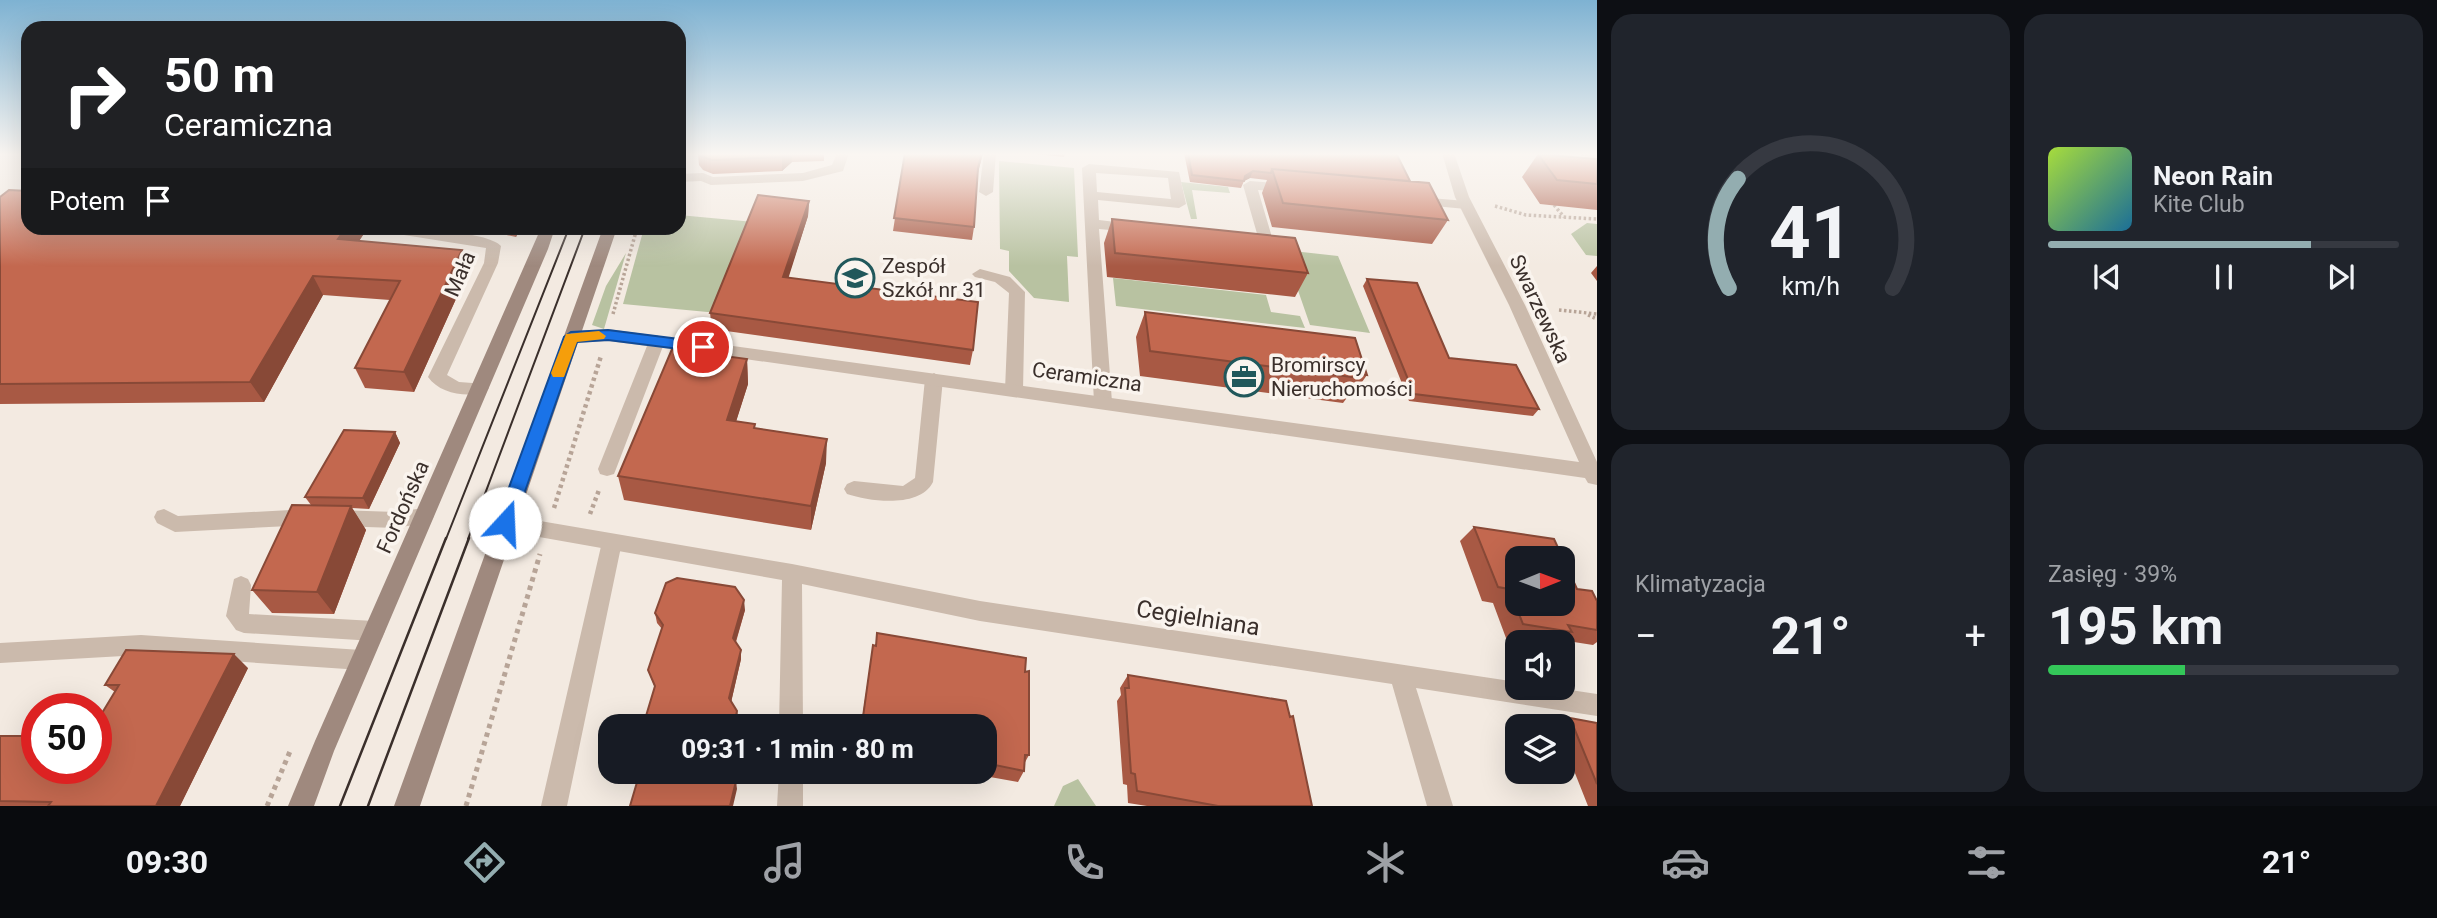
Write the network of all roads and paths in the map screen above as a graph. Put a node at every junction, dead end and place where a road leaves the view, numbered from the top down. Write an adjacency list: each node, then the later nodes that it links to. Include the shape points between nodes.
1 (1091, 191): 5 (street)
2 (1177, 191): 5 (street, via 1179,204)
3 (1252, 191): 18 (street)
4 (1461, 191): 7 (street, Swarzewska)
5 (1091, 195): 12 (street)
6 (1398, 199): 7 (street)
7 (1466, 205): 30 (street, Swarzewska)
8 (1554, 205): 10 (path)
9 (1495, 206): 10 (path, via 1525,215)
10 (1564, 218): 11 (path)
11 (1597, 219)
12 (1092, 224): 13 (street); 28 (street)
13 (1144, 229)
14 (436, 235): 26 (street, Mała, via 494,246 491,263 437,377 456,388)
15 (545, 235): 26 (main road, Fordońska)
16 (607, 235): 23 (main road)
17 (635, 235): 22 (path)
18 (1267, 244)
19 (980, 274): 27 (street, via 1010,282 1017,292)
20 (1559, 310): 21 (path)
21 (1597, 317)
22 (608, 335): 23 (street, Ceramiczna); 24 (street, Ceramiczna); 35 (path)
23 (571, 337): 34 (main road)
24 (657, 341): 25 (street, Ceramiczna); 29 (street)
25 (934, 379): 27 (street, Ceramiczna); 31 (street, via 924,482 906,494)
26 (480, 388): 32 (main road, Fordońska)
27 (1014, 390): 28 (street, Ceramiczna)
28 (1103, 402): 30 (street, Ceramiczna)
29 (607, 470): 36 (path)
30 (1595, 475)
31 (854, 489)
32 (425, 516): 33 (street, via 175,524); 40 (main road, Fordońska)
33 (164, 517)
34 (505, 523): 35 (street, Cegielniana); 48 (main road)
35 (548, 530): 36 (street, Cegielniana); 49 (path)
36 (581, 536): 37 (street, Cegielniana)
37 (612, 542): 38 (street, Cegielniana); 50 (street)
38 (792, 573): 43 (street, Cegielniana, via 980,611); 45 (street)
39 (241, 585): 40 (street, via 237,616 244,623)
40 (374, 631): 42 (main road, Fordońska)
41 (0, 653): 42 (street, via 141,645)
42 (361, 660): 47 (main road, Fordońska)
43 (1401, 676): 44 (street, Cegielniana); 52 (street)
44 (1597, 705)
45 (791, 714)
46 (791, 784): 51 (street)
47 (301, 806)
48 (407, 806)
49 (466, 806)
50 (554, 806)
51 (790, 806)
52 (1440, 806)

